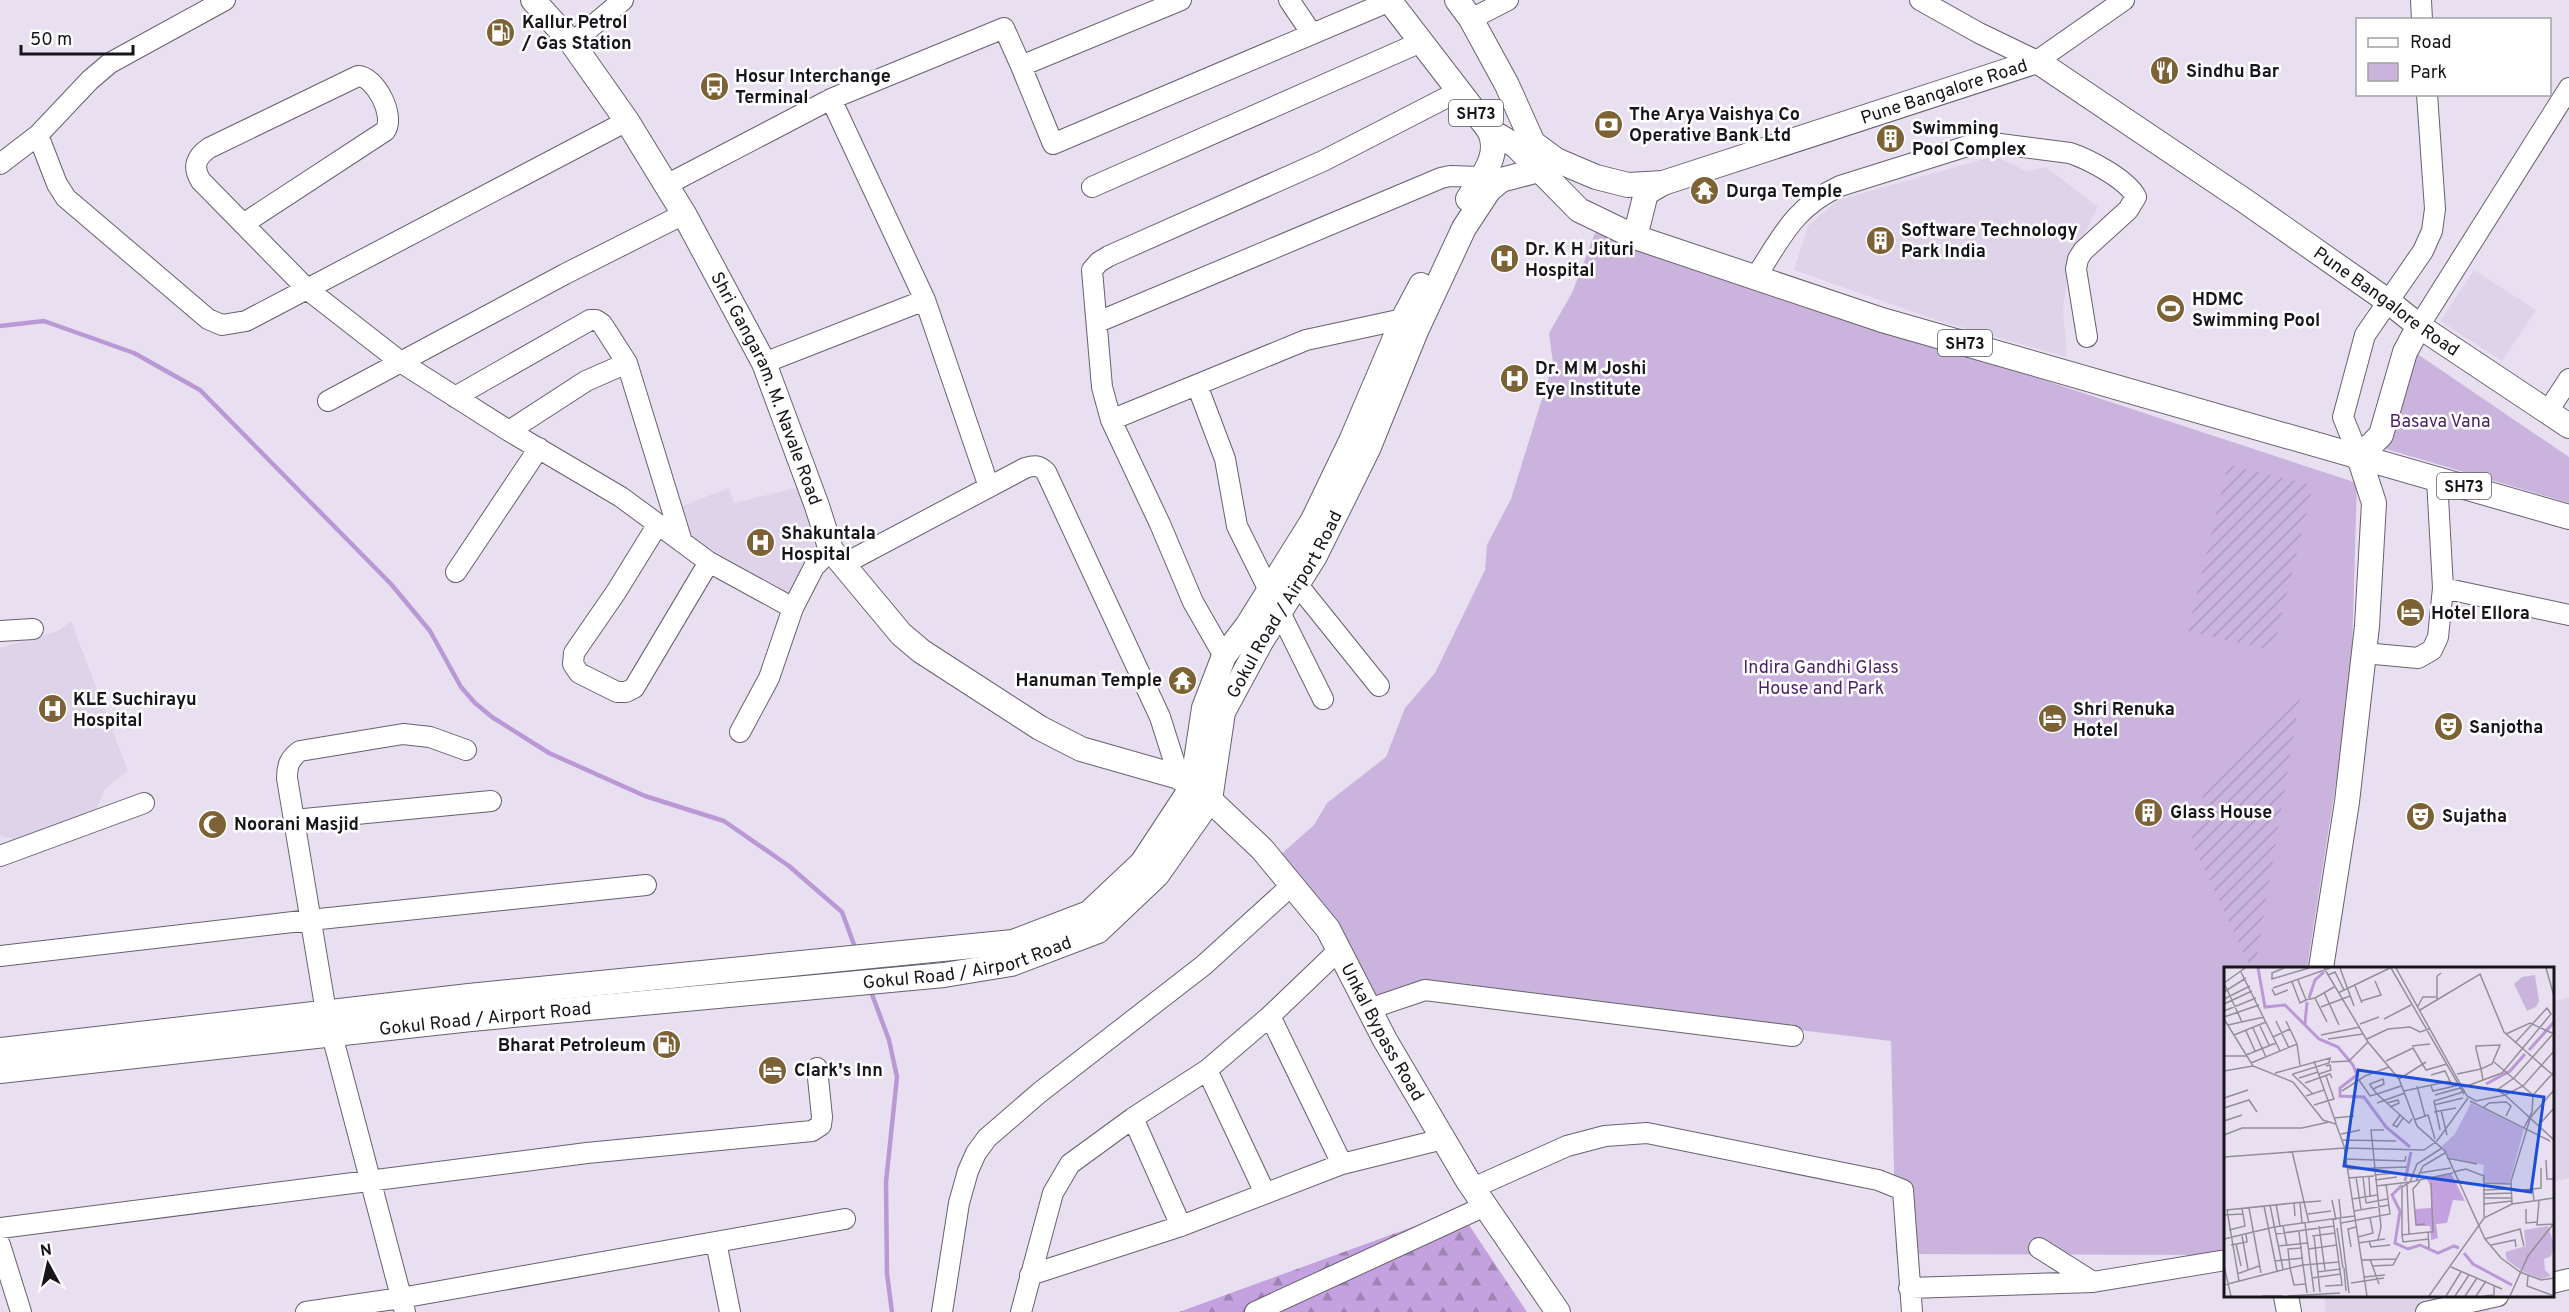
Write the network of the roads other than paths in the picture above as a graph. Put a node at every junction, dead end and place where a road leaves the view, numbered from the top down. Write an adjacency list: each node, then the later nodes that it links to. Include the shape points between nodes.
1 (225, 0): 22 (street, via 110,63)
2 (532, 0): 13 (main road, Shri Gangaram. M. Navale Road)
3 (623, 0): 13 (street)
4 (1181, 0): 15 (street)
5 (1289, 0): 11 (street)
6 (1508, 0): 10 (street)
7 (1920, 0): 14 (street)
8 (2124, 0): 14 (street)
9 (1390, 1): 11 (street); 12 (main road, Pune Bangalore Road / SH73)
10 (1464, 9): 23 (main road, Pune Bangalore Road / SH73, via 1507,85)
11 (1312, 34): 15 (street, via 1053,144)
12 (1421, 42): 17 (main road, Pune Bangalore Road / SH73); 28 (street)
13 (572, 43): 20 (main road, Shri Gangaram. M. Navale Road)
14 (2037, 60): 26 (main road, Pune Bangalore Road / SH73); 36 (main road, Pune Bangalore Road)
15 (1021, 66): 19 (street, via 1004,28)
16 (2569, 88): 39 (street)
17 (1459, 91): 21 (main road, Pune Bangalore Road / SH73); 38 (street, via 1323,161 1099,262 1091,279)
18 (2427, 96): 36 (street, via 2435,209 2432,231)
19 (831, 99): 27 (street); 35 (street)
20 (627, 121): 27 (main road, Shri Gangaram. M. Navale Road); 34 (street)
21 (1489, 130): 23 (main road, Pune Bangalore Road / SH73); 29 (main road, Gokul Road / Airport Road, via 1495,148)
22 (38, 135): 24 (street); 34 (street, via 66,198 208,319 222,325 246,321)
23 (1524, 145): 25 (main road, Pune Bangalore Road / SH73); 26 (main road, Pune Bangalore Road / SH73, via 1596,177 1628,184); 29 (main road, Gokul Road / Airport Road)
24 (0, 164)
25 (1539, 170): 29 (main road, via 1501,180 1489,190); 32 (main road, Pune Bangalore Road / SH73, via 1579,210)
26 (1662, 183): 32 (main road, via 1646,194)
27 (668, 184): 30 (main road, Shri Gangaram. M. Navale Road)
28 (1092, 187)
29 (1478, 190): 37 (main road, Gokul Road / Airport Road, via 1453,222); 38 (street, via 1450,176 1441,178); 62 (main road, Gokul Road / Airport Road, via 1368,449)
30 (684, 214): 41 (street); 43 (main road, Shri Gangaram. M. Navale Road)
31 (243, 224): 31 (street, via 196,173 200,154 349,79 365,76 370,80 390,118 385,131); 34 (street)
32 (1635, 237): 33 (main road, SH73)
33 (1755, 278): 40 (street, via 1797,215 1840,186 1977,143 2070,153 2126,184 2136,197 2128,210 2078,259 2076,269); 53 (main road, SH73, via 1882,320)
34 (307, 289): 41 (street)
35 (925, 300): 43 (street); 55 (street)
36 (2389, 302): 39 (main road, Pune Bangalore Road); 53 (street, via 2365,335 2343,417)
37 (1403, 319): 45 (street, via 1306,340); 64 (main road, Gokul Road / Airport Road, via 1351,441)
38 (1098, 322): 49 (street, via 1102,387)
39 (2419, 326): 48 (main road, Pune Bangalore Road); 53 (main road, via 2405,352 2381,435)
40 (2087, 337)
41 (402, 363): 46 (street); 47 (street)
42 (627, 363): 46 (street, via 602,324 590,320); 51 (street, via 586,381); 58 (street)
43 (764, 363): 59 (main road, Shri Gangaram. M. Navale Road)
44 (2569, 380): 48 (street)
45 (1197, 385): 49 (street); 64 (street, via 1225,459 1237,526)
46 (455, 397): 51 (street)
47 (328, 401)
48 (2548, 411): 50 (main road, Pune Bangalore Road)
49 (1111, 420): 70 (street, via 1193,602)
50 (2569, 426)
51 (509, 431): 52 (street)
52 (539, 448): 57 (street); 61 (street)
53 (2359, 457): 54 (main road, SH73); 69 (main road, via 2374,503)
54 (2438, 479): 56 (main road, SH73); 63 (street)
55 (989, 487): 59 (street); 75 (street, via 1034,465 1046,472)
56 (2569, 517)
57 (658, 524): 58 (street); 60 (street, via 574,653 573,664 579,673 617,692 634,688)
58 (682, 542): 60 (street)
59 (836, 557): 65 (street, via 814,567); 75 (main road, Shri Gangaram. M. Navale Road, via 901,634 921,651 1040,728 1081,749)
60 (710, 562): 65 (street)
61 (456, 572)
62 (1297, 585): 64 (main road, Gokul Road / Airport Road); 71 (street)
63 (2443, 588): 66 (street); 69 (street, via 2438,637 2432,650 2418,658)
64 (1275, 600): 70 (main road, Gokul Road / Airport Road, via 1247,626); 72 (street); 75 (main road, Gokul Road / Airport Road, via 1262,640 1223,712)
65 (793, 608): 73 (street, via 769,678)
66 (2569, 615)
67 (33, 629): 68 (street)
68 (0, 631)
69 (2364, 653): 86 (main road, via 2348,802)
70 (1224, 656): 75 (main road, Gokul Road / Airport Road, via 1204,708)
71 (1379, 686)
72 (1323, 699)
73 (740, 732)
74 (466, 750): 78 (street, via 430,736 403,734 300,751 287,766)
75 (1194, 788): 81 (main road, Unkal Bypass Road, via 1262,849); 84 (main road, Gokul Road / Airport Road, via 1142,863 1089,913)
76 (491, 801): 78 (street)
77 (144, 803): 79 (street)
78 (294, 820): 82 (street)
79 (0, 856)
80 (646, 885): 82 (street)
81 (1292, 885): 83 (main road, Unkal Bypass Road, via 1328,929); 119 (street, via 1204,965 987,1138 968,1171 959,1203)
82 (310, 920): 85 (street); 89 (street)
83 (1339, 950): 87 (main road, Unkal Bypass Road); 88 (street)
84 (1015, 952): 89 (main road, Gokul Road / Airport Road, via 941,950 835,961); 89 (main road, Gokul Road / Airport Road, via 944,975 471,1018)
85 (0, 956)
86 (2321, 967)
87 (1369, 1009): 90 (street, via 1425,990); 96 (main road, Unkal Bypass Road)
88 (1270, 1016): 93 (street); 97 (street)
89 (329, 1024): 91 (main road, Gokul Road / Airport Road); 94 (main road, Gokul Road / Airport Road); 98 (street)
90 (1793, 1036)
91 (0, 1050)
92 (817, 1068): 98 (street, via 822,1117 821,1125 812,1131)
93 (1207, 1070): 95 (street); 99 (street)
94 (0, 1071)
95 (1133, 1118): 102 (street); 108 (street, via 1084,1152 1061,1176)
96 (1443, 1139): 97 (street); 100 (main road, Unkal Bypass Road)
97 (1342, 1164): 99 (street)
98 (370, 1180): 103 (street); 115 (street)
99 (1265, 1192): 102 (street)
100 (1479, 1197): 112 (street, via 1567,1146 1605,1136 1647,1132 1878,1180 1902,1191); 121 (street); 122 (main road, Unkal Bypass Road)
101 (845, 1219): 104 (street)
102 (1181, 1226): 108 (street)
103 (0, 1228)
104 (716, 1242): 115 (street); 118 (street)
105 (0, 1245): 116 (street)
106 (2040, 1248): 110 (street)
107 (2224, 1260): 110 (street)
108 (1030, 1275): 120 (street)
109 (2569, 1279): 111 (street)
110 (2093, 1282): 112 (street)
111 (2554, 1283)
112 (1909, 1288): 123 (street)
113 (2286, 1297): 124 (main road)
114 (2494, 1297): 125 (street)
115 (403, 1305): 117 (street)
116 (21, 1312)
117 (306, 1312)
118 (730, 1312)
119 (942, 1312)
120 (1021, 1312)
121 (1255, 1312)
122 (1558, 1312)
123 (1912, 1312)
124 (2289, 1312)
125 (2426, 1312)

